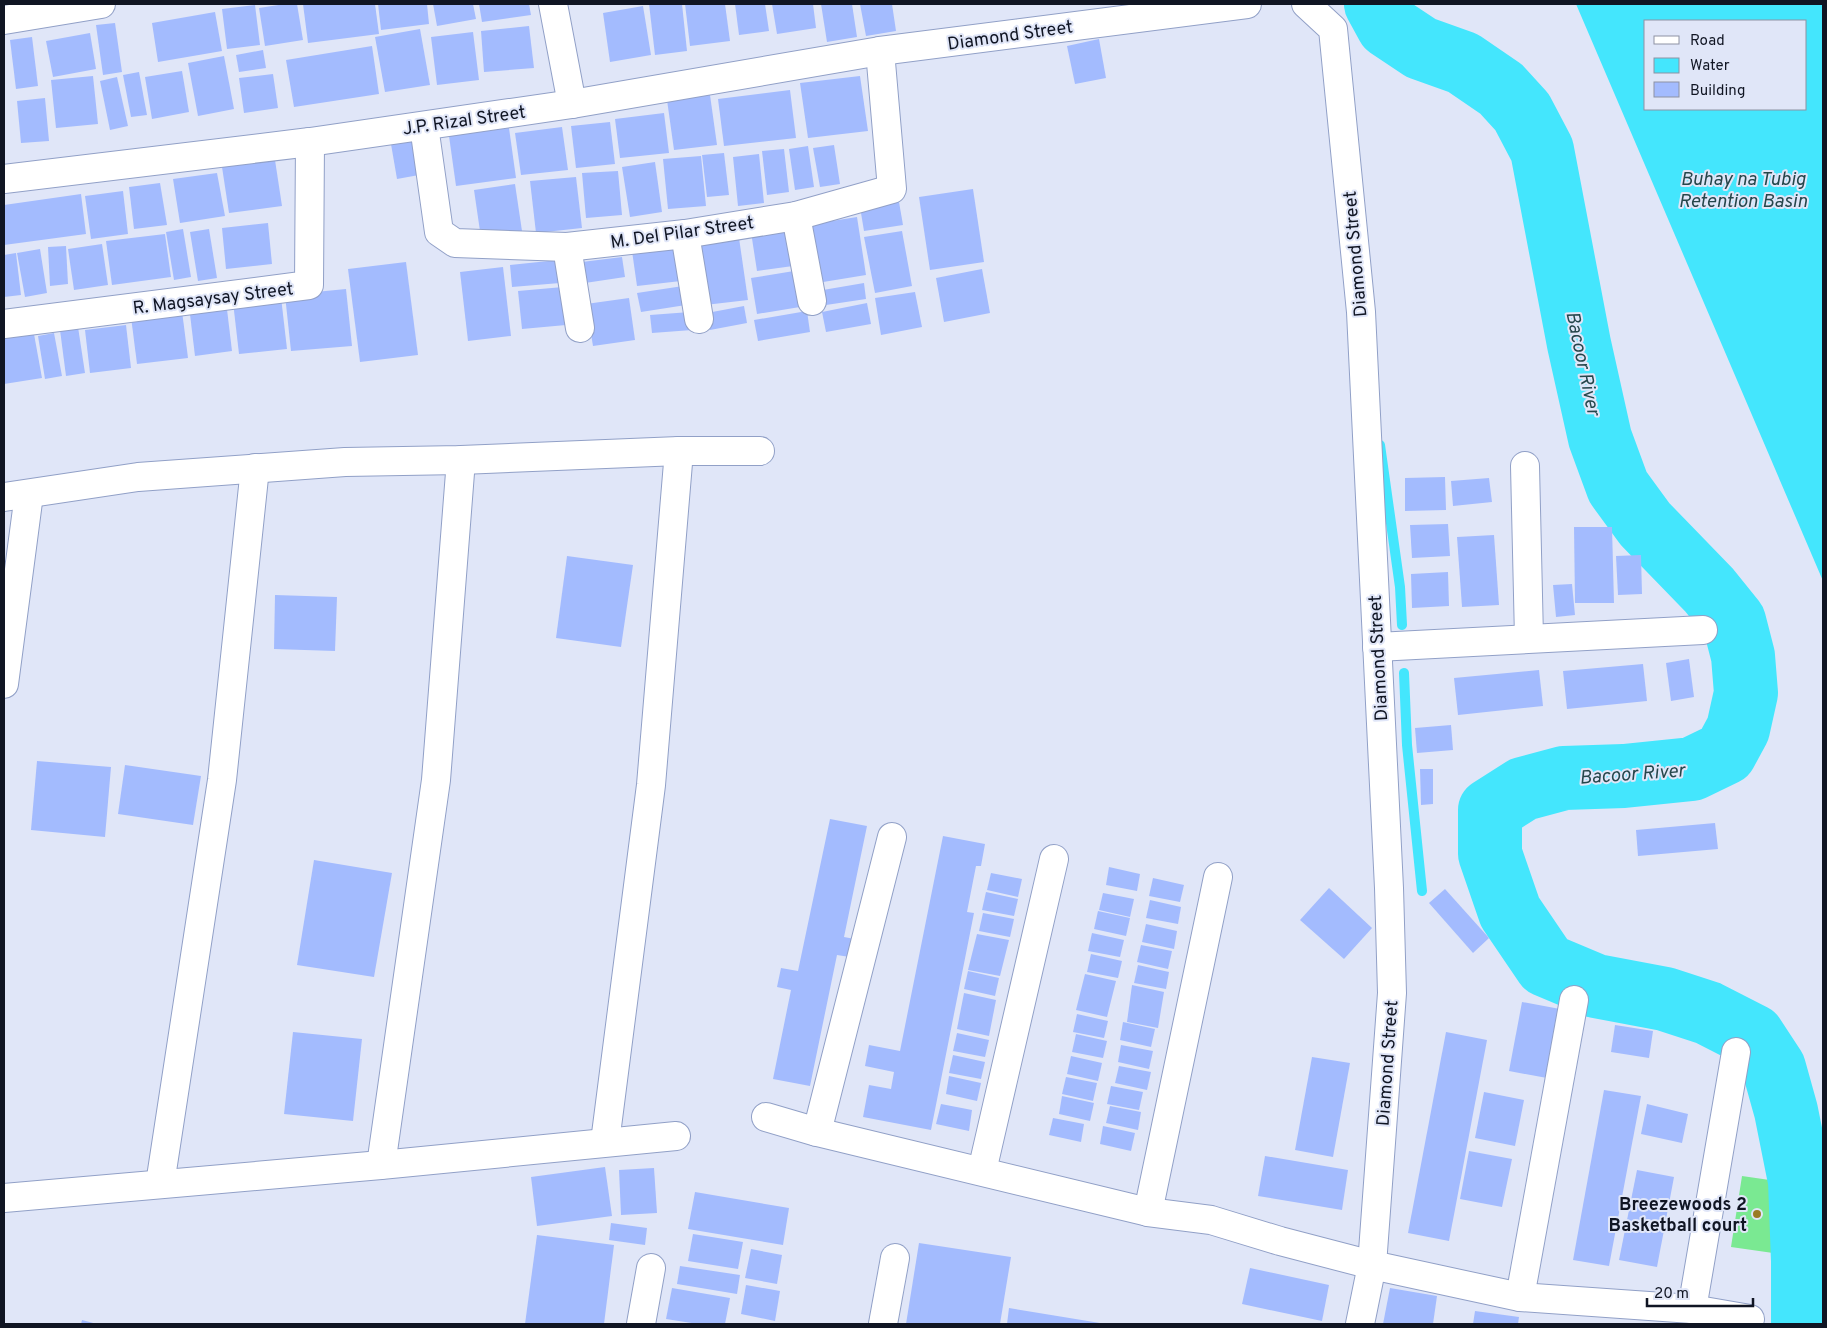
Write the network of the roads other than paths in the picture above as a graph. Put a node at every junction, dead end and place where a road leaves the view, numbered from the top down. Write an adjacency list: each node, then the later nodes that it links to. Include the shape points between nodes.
1 (102, 4): 5 (street)
2 (553, 4): 9 (street)
3 (1247, 4): 7 (street, Diamond Street)
4 (1306, 4): 28 (street, Diamond Street, via 1333,29 1361,312)
5 (51, 8): 6 (street)
6 (4, 20)
7 (921, 47): 8 (street, J.P. Rizal Street)
8 (880, 51): 9 (street, J.P. Rizal Street); 13 (street, M. Del Pilar Street, via 892,189)
9 (572, 104): 10 (street, J.P. Rizal Street)
10 (424, 126): 11 (street, J.P. Rizal Street); 15 (street, M. Del Pilar Street, via 439,232 455,243)
11 (310, 142): 12 (street, J.P. Rizal Street); 18 (street, R. Magsaysay Street, via 309,285)
12 (4, 179)
13 (796, 216): 14 (street, M. Del Pilar Street); 16 (street)
14 (685, 234): 15 (street, M. Del Pilar Street); 17 (street)
15 (567, 247): 19 (street)
16 (812, 301)
17 (699, 319)
18 (4, 324)
19 (580, 328)
20 (679, 451): 21 (street); 22 (street); 38 (street, via 651,785)
21 (760, 452)
22 (461, 460): 24 (street, via 345,462); 39 (street, via 436,780)
23 (1525, 466): 27 (street)
24 (255, 468): 25 (street, via 138,477); 41 (street, via 222,780)
25 (17, 495): 29 (street)
26 (1703, 630): 27 (street)
27 (1529, 638): 28 (street)
28 (1377, 647): 45 (street, Diamond Street, via 1392,994)
29 (4, 684)
30 (892, 837): 36 (street)
31 (1054, 859): 40 (street)
32 (1218, 877): 43 (street)
33 (1574, 1000): 47 (street)
34 (1736, 1052): 48 (street)
35 (766, 1118): 36 (street)
36 (817, 1132): 40 (street)
37 (676, 1136): 38 (street)
38 (605, 1142): 39 (street)
39 (381, 1165): 41 (street)
40 (982, 1171): 43 (street)
41 (160, 1184): 42 (street)
42 (4, 1198)
43 (1148, 1212): 45 (street, via 1212,1220)
44 (895, 1258): 51 (street)
45 (1372, 1265): 47 (street); 52 (street, Diamond Street)
46 (651, 1268): 50 (street)
47 (1520, 1297): 48 (street)
48 (1692, 1309): 49 (street)
49 (1750, 1319)
50 (641, 1324)
51 (883, 1324)
52 (1360, 1324)

